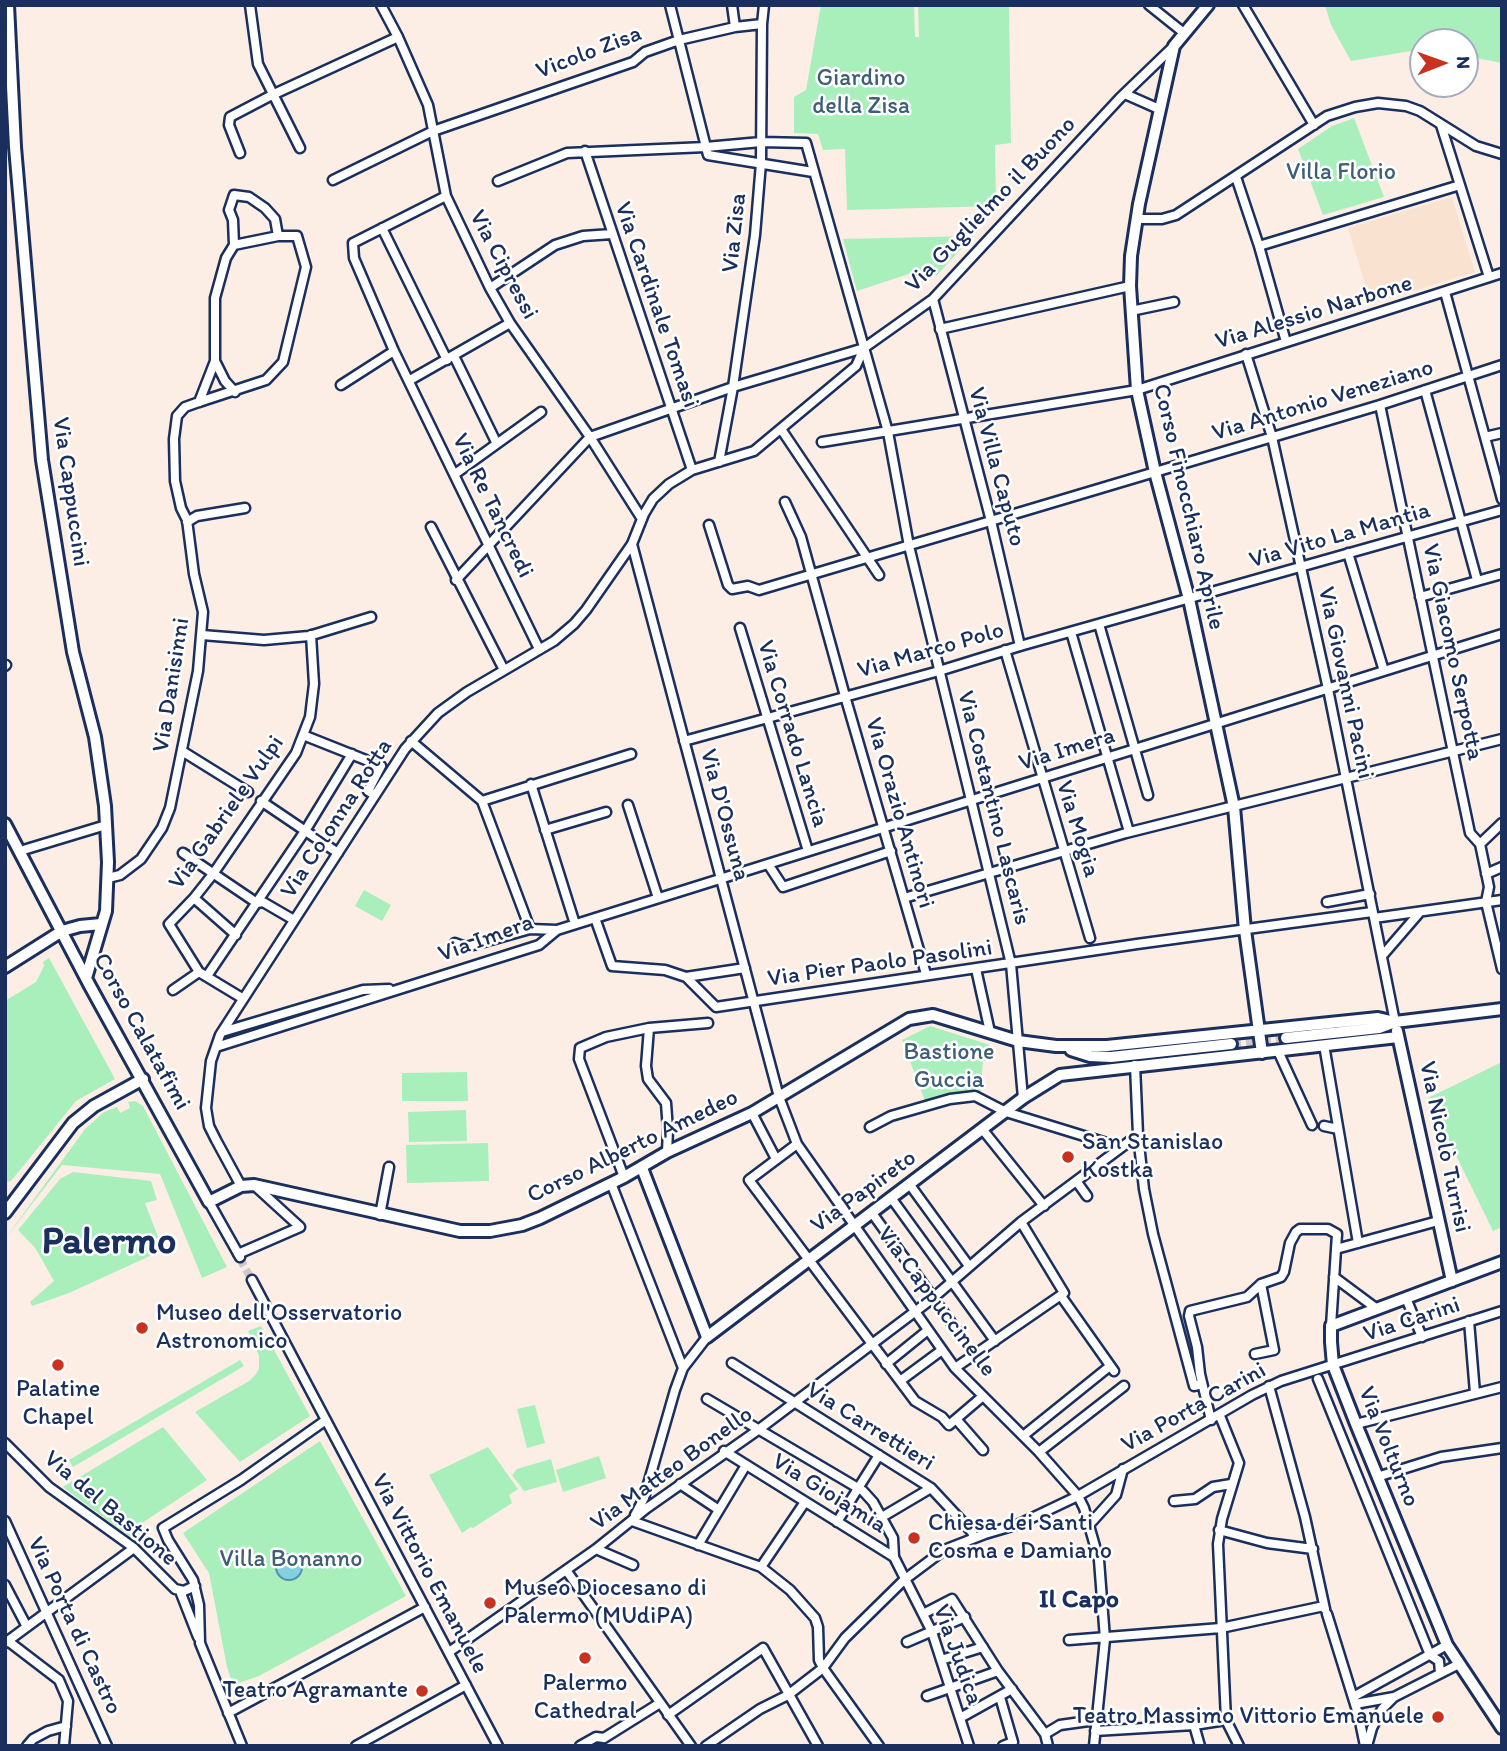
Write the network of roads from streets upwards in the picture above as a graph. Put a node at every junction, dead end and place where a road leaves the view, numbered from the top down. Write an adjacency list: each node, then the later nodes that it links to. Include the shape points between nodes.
1 (250, 5): 17 (street, via 258,64)
2 (381, 5): 13 (street, Via Cipressi)
3 (670, 5): 14 (street)
4 (732, 5): 11 (street)
5 (764, 5): 10 (street, Via Zisa)
6 (1149, 5): 12 (street)
7 (1208, 5): 12 (street, Corso Finocchiaro Aprile)
8 (1243, 5): 19 (street)
9 (8, 13): 148 (street, Via Cappuccini, via 15,148 43,460 73,652 95,737)
10 (762, 24): 11 (street, Vicolo Zisa); 22 (street, Via Zisa)
11 (735, 27): 14 (street, Vicolo Zisa)
12 (1184, 33): 15 (street, Corso Finocchiaro Aprile)
13 (398, 37): 17 (street); 21 (street, Via Cipressi, via 428,105)
14 (679, 40): 21 (street, Vicolo Zisa, via 645,52 633,62); 23 (street)
15 (1174, 46): 16 (street, Via Guglielmo il Buono); 18 (street, Corso Finocchiaro Aprile)
16 (1125, 93): 18 (street); 46 (street, Via Guglielmo il Buono)
17 (272, 95): 24 (street); 26 (street, via 230,117)
18 (1159, 108): 35 (street, Corso Finocchiaro Aprile)
19 (1314, 125): 20 (street, via 1327,116 1378,103 1413,109); 30 (street)
20 (1441, 125): 27 (street, via 1476,146); 33 (street)
21 (433, 131): 31 (street, Vicolo Zisa); 34 (street, Via Cipressi)
22 (761, 142): 23 (street); 28 (street, Via Zisa); 29 (street, Via Costantino Lascaris, via 806,143)
23 (706, 147): 25 (street); 28 (street, via 708,155)
24 (300, 148)
25 (584, 151): 32 (street, via 567,153); 37 (street, Via Cardinale Tomasi)
26 (240, 153)
27 (1502, 154)
28 (761, 163): 29 (street); 61 (street, Via Zisa)
29 (813, 172): 52 (street, Via Costantino Lascaris)
30 (1236, 177): 35 (street, via 1176,215); 40 (street)
31 (333, 180)
32 (498, 181)
33 (1460, 185): 40 (street); 42 (street)
34 (446, 196): 36 (street); 44 (street, Via Cipressi)
35 (1136, 219): 43 (street, Corso Finocchiaro Aprile)
36 (382, 228): 53 (street, Via Re Tancredi, via 353,243 354,258); 55 (street)
37 (612, 233): 44 (street, via 555,245); 67 (street, Via Cardinale Tomasi)
38 (278, 236): 39 (street); 39 (street, via 275,219 265,208 249,197 234,195 229,210); 64 (street, via 297,236 306,267 283,362 266,380)
39 (234, 245): 56 (street, via 215,298)
40 (1259, 246): 51 (street)
41 (1502, 273): 42 (street, Via Alessio Narbone)
42 (1489, 277): 45 (street, Via Alessio Narbone)
43 (1130, 286): 48 (street, Corso Finocchiaro Aprile); 50 (street)
44 (490, 288): 49 (street, Via Cipressi)
45 (1445, 292): 51 (street, Via Alessio Narbone); 58 (street)
46 (933, 299): 50 (street, Via Villa Caputo); 52 (street, Via Guglielmo il Buono)
47 (1174, 302): 48 (street)
48 (1131, 311): 62 (street, Corso Finocchiaro Aprile)
49 (510, 323): 55 (street); 73 (street, Via Cipressi)
50 (940, 329): 69 (street, Via Villa Caputo)
51 (1286, 342): 54 (street, Via Alessio Narbone)
52 (864, 348): 61 (street); 70 (street, Via Guglielmo il Buono, via 856,366); 71 (street, Via Costantino Lascaris)
53 (394, 351): 59 (street, Via Re Tancredi); 60 (street)
54 (1245, 354): 62 (street, Via Alessio Narbone); 74 (street, Via Giovanni Pacini)
55 (450, 358): 59 (street); 76 (street)
56 (215, 361): 64 (street); 65 (street)
57 (1502, 365): 58 (street, Via Antonio Veneziano)
58 (1468, 375): 63 (street, Via Antonio Veneziano); 75 (street)
59 (410, 380): 81 (street, Via Re Tancredi)
60 (341, 384)
61 (733, 387): 67 (street); 78 (street, Via Zisa)
62 (1137, 390): 69 (street, Via Alessio Narbone); 80 (street, Corso Finocchiaro Aprile)
63 (1424, 390): 66 (street, Via Antonio Veneziano); 89 (street)
64 (235, 392): 65 (street)
65 (199, 402): 88 (street, Via Danisinni, via 177,416 174,439 175,481)
66 (1380, 405): 74 (street, Via Antonio Veneziano); 92 (street, Via Giacomo Serpotta)
67 (671, 408): 73 (street); 79 (street, Via Cardinale Tomasi)
68 (541, 412): 76 (street)
69 (964, 418): 71 (street, Via Alessio Narbone); 87 (street, Via Villa Caputo)
70 (781, 429): 78 (street, Via Guglielmo il Buono, via 754,452); 97 (street)
71 (888, 432): 77 (street, Via Alessio Narbone); 95 (street, Via Costantino Lascaris)
72 (1502, 433): 75 (street)
73 (590, 437): 86 (street, Via Cipressi); 94 (street)
74 (1272, 437): 80 (street, Via Antonio Veneziano); 98 (street, Via Giovanni Pacini)
75 (1485, 437): 82 (street)
76 (496, 442): 81 (street)
77 (822, 442)
78 (719, 462): 79 (street, Via Guglielmo il Buono)
79 (692, 470): 86 (street, Via Guglielmo il Buono, via 653,499)
80 (1156, 472): 87 (street, Via Antonio Veneziano); 105 (street, Corso Finocchiaro Aprile)
81 (455, 474): 94 (street, Via Re Tancredi)
82 (1502, 499)
83 (785, 502): 101 (street, Via Orazio Antinori)
84 (244, 508): 88 (street)
85 (1502, 510): 89 (street, Via Vito La Mantia)
86 (642, 519): 93 (street, Via Colonna Rotta)
87 (992, 521): 95 (street, Via Antonio Veneziano); 113 (street, Via Villa Caputo)
88 (187, 522): 111 (street, Via Danisinni, via 203,612)
89 (1460, 522): 92 (street, Via Vito La Mantia); 103 (street)
90 (709, 524): 101 (street, Via Antonio Veneziano, via 732,589 748,586 759,590)
91 (431, 527): 102 (street)
92 (1408, 536): 96 (street, Via Vito La Mantia); 104 (street, Via Giacomo Serpotta)
93 (632, 544): 114 (street, Via Colonna Rotta, via 586,610); 127 (street, Via D'Ossuna)
94 (489, 545): 102 (street); 114 (street, Via Re Tancredi)
95 (909, 545): 97 (street, Via Antonio Veneziano); 118 (street, Via Costantino Lascaris)
96 (1348, 553): 98 (street, Via Vito La Mantia); 119 (street)
97 (869, 559): 100 (street); 101 (street, Via Antonio Veneziano)
98 (1301, 567): 105 (street, Via Vito La Mantia); 120 (street, Via Giovanni Pacini)
99 (1502, 574): 103 (street)
100 (879, 575)
101 (811, 576): 121 (street, Via Orazio Antinori)
102 (456, 580): 117 (street)
103 (1477, 580): 104 (street)
104 (1420, 597): 116 (street, Via Giacomo Serpotta)
105 (1189, 599): 107 (street, Via Marco Polo); 123 (street, Corso Finocchiaro Aprile)
106 (371, 617): 112 (street)
107 (1099, 624): 109 (street, Via Marco Polo); 128 (street)
108 (740, 628): 122 (street, Via Corrado Lancia)
109 (1071, 632): 113 (street, Via Marco Polo); 133 (street)
110 (1502, 634): 116 (street, Via Imera)
111 (202, 635): 112 (street, via 264,640); 129 (street, Via Danisinni)
112 (311, 635): 124 (street, Via Gabriele Vulpi, via 314,684)
113 (1020, 646): 115 (street, Via Marco Polo)
114 (539, 649): 117 (street, Via Colonna Rotta)
115 (1005, 650): 118 (street, Via Marco Polo); 135 (street, Via Mogia)
116 (1433, 656): 119 (street, Via Imera); 130 (street, Via Giacomo Serpotta)
117 (504, 670): 126 (street, Via Colonna Rotta, via 438,713)
118 (939, 671): 121 (street, Via Marco Polo); 140 (street, Via Costantino Lascaris)
119 (1384, 671): 120 (street, Via Imera)
120 (1328, 689): 123 (street, Via Imera); 134 (street, Via Giovanni Pacini)
121 (845, 696): 122 (street, Via Marco Polo); 149 (street, Via Orazio Antinori)
122 (767, 719): 127 (street, Via Marco Polo); 155 (street, Via Corrado Lancia)
123 (1217, 723): 128 (street, Via Imera); 144 (street, Corso Finocchiaro Aprile)
124 (303, 735): 131 (street); 141 (street, Via Gabriele Vulpi, via 296,753)
125 (1502, 739): 130 (street)
126 (411, 741): 138 (street, Via Colonna Rotta); 142 (street)
127 (684, 741): 166 (street, Via D'Ossuna)
128 (1135, 749): 133 (street, Via Imera); 139 (street)
129 (182, 751): 137 (street); 165 (street, Via Danisinni, via 162,828 141,859)
130 (1453, 752): 134 (street); 153 (street, Via Giacomo Serpotta, via 1470,833)
131 (352, 754): 138 (street, via 381,766 368,791); 151 (street)
132 (631, 754): 136 (street)
133 (1108, 758): 135 (street, Via Imera); 152 (street)
134 (1344, 776): 144 (street); 167 (street, Via Giovanni Pacini)
135 (1042, 778): 140 (street, Via Imera); 157 (street, Via Mogia)
136 (531, 784): 142 (street); 150 (street)
137 (248, 792)
138 (375, 795): 159 (street, Via Colonna Rotta)
139 (1148, 795)
140 (971, 800): 149 (street, Via Imera); 162 (street, Via Costantino Lascaris)
141 (261, 801): 151 (street); 163 (street, Via Gabriele Vulpi)
142 (482, 801): 181 (street)
143 (628, 805): 169 (street)
144 (1234, 807): 152 (street); 183 (street, Corso Finocchiaro Aprile)
145 (606, 812): 150 (street)
146 (1502, 823): 153 (street)
147 (5, 824): 154 (street, Corso Calatafimi)
148 (106, 825): 154 (street); 165 (street, Via Cappuccini)
149 (884, 828): 155 (street, Via Imera); 156 (street, Via Orazio Antinori)
150 (545, 830): 180 (street)
151 (305, 831): 159 (street); 172 (street)
152 (1129, 832): 157 (street)
153 (1480, 844): 164 (street, Via Giacomo Serpotta)
154 (20, 851): 184 (street, Corso Calatafimi)
155 (808, 851): 160 (street, Via Imera)
156 (891, 851): 160 (street, via 783,887); 170 (street, Via Orazio Antinori)
157 (1064, 852): 162 (street); 186 (street, Via Mogia)
158 (183, 853): 163 (street)
159 (338, 853): 178 (street, Via Colonna Rotta)
160 (768, 864): 166 (street, Via Imera)
161 (1502, 867): 164 (street)
162 (990, 873): 170 (street); 189 (street, Via Costantino Lascaris)
163 (213, 874): 168 (street, Via Gabriele Vulpi); 172 (street)
164 (1486, 874): 174 (street, Via Giacomo Serpotta)
165 (108, 878): 179 (street, Via Cappuccini)
166 (722, 878): 169 (street, Via Imera); 191 (street, Via D'Ossuna)
167 (1370, 894): 173 (street); 176 (street, Via Giovanni Pacini)
168 (194, 898): 185 (street); 194 (street, Via Gabriele Vulpi, via 169,924)
169 (658, 898): 177 (street, Via Imera)
170 (904, 898): 195 (street, Via Orazio Antinori)
171 (1502, 900): 174 (street, Via Pier Paolo Pasolini)
172 (257, 902): 178 (street); 185 (street)
173 (1327, 902)
174 (1486, 902): 175 (street, Via Pier Paolo Pasolini); 193 (street, Via Giacomo Serpotta)
175 (1420, 912): 176 (street, Via Pier Paolo Pasolini); 188 (street)
176 (1373, 915): 183 (street, Via Pier Paolo Pasolini); 188 (street, Via Giovanni Pacini)
177 (595, 918): 180 (street, Via Imera); 197 (street, via 612,966 665,970)
178 (294, 920): 201 (street, Via Colonna Rotta)
179 (101, 924): 184 (street); 198 (street, Via Cappuccini)
180 (575, 925): 182 (street, Via Imera)
181 (530, 929): 182 (street); 187 (street, via 466,947)
182 (557, 930): 199 (street, Via Imera, via 539,946)
183 (1245, 930): 189 (street, Via Pier Paolo Pasolini); 207 (street, Corso Finocchiaro Aprile)
184 (62, 931): 190 (street); 198 (street, Corso Calatafimi)
185 (236, 935): 196 (street)
186 (1090, 939)
187 (455, 943)
188 (1382, 956): 204 (street, Via Giovanni Pacini)
189 (1011, 964): 192 (street, Via Pier Paolo Pasolini); 212 (street, Via Costantino Lascaris)
190 (5, 967)
191 (745, 968): 197 (street); 202 (street, Via D'Ossuna)
192 (976, 969): 195 (street, Via Pier Paolo Pasolini); 209 (street)
193 (1502, 969)
194 (199, 971): 196 (street); 200 (street)
195 (926, 974): 202 (street, Via Pier Paolo Pasolini)
196 (207, 976): 201 (street)
197 (686, 977): 202 (street, Via Pier Paolo Pasolini, via 716,1007)
198 (86, 978): 220 (street, Corso Calatafimi)
199 (402, 988): 208 (street, via 363,990); 216 (street, Via Imera)
200 (173, 990)
201 (243, 998): 208 (street, Via Colonna Rotta)
202 (754, 1002): 221 (street, Via D'Ossuna)
203 (1502, 1009): 204 (street)
204 (1395, 1022): 207 (street, Corso Alberto Amedeo, via 1378,1018); 210 (street, Via Nicolò Turrisi); 211 (street, via 1379,1028)
205 (708, 1023): 206 (street)
206 (649, 1028): 233 (street, via 646,1066 648,1079 666,1103); 237 (street, via 580,1048 579,1059)
207 (1253, 1030): 215 (street, Corso Alberto Amedeo, via 1107,1046); 218 (street, Corso Finocchiaro Aprile)
208 (222, 1032): 216 (street, Via Colonna Rotta)
209 (990, 1032): 212 (street, Corso Alberto Amedeo); 221 (street, Corso Alberto Amedeo, via 933,1015 909,1019)
210 (1398, 1037): 214 (street); 250 (street, Via Nicolò Turrisi)
211 (1286, 1038)
212 (1018, 1041): 215 (street, Corso Alberto Amedeo); 222 (street, Via Costantino Lascaris)
213 (1231, 1044): 215 (street, Corso Alberto Amedeo, via 1111,1057)
214 (1324, 1045): 217 (street); 228 (street)
215 (1056, 1046)
216 (216, 1047): 242 (street, Via Colonna Rotta, via 209,1074 209,1126)
217 (1278, 1051): 218 (street); 225 (street)
218 (1256, 1053): 219 (street)
219 (1135, 1065): 222 (street, Via Papireto, via 1060,1075); 230 (street)
220 (143, 1079): 245 (street, Corso Calatafimi); 246 (street, via 72,1123)
221 (779, 1097): 224 (street, Corso Alberto Amedeo); 231 (street, Via Cappuccinelle)
222 (1023, 1098): 223 (street, Via Papireto)
223 (1006, 1112): 227 (street, via 975,1096 891,1116); 229 (street, Via Papireto); 232 (street)
224 (752, 1113): 233 (street, Corso Alberto Amedeo); 234 (street)
225 (1312, 1125)
226 (1324, 1126): 228 (street)
227 (870, 1127)
228 (1338, 1129): 253 (street)
229 (983, 1130): 241 (street, Via Papireto); 247 (street)
230 (1138, 1135): 238 (street, Via Matteo Bonello); 286 (street, via 1161,1267 1194,1386)
231 (797, 1144): 234 (street); 252 (street, Via Cappuccinelle)
232 (1110, 1144)
233 (667, 1152): 236 (street, Corso Alberto Amedeo)
234 (776, 1159): 255 (street, via 749,1180)
235 (389, 1167): 249 (street)
236 (642, 1168): 237 (street, Corso Alberto Amedeo); 273 (street)
237 (624, 1177): 239 (street, Corso Alberto Amedeo)
238 (1077, 1182): 243 (street); 247 (street, Via Matteo Bonello)
239 (611, 1183): 249 (street, Corso Alberto Amedeo, via 540,1218 491,1231 460,1231); 283 (street)
240 (254, 1185): 242 (street, Corso Alberto Amedeo); 245 (street, Corso Calatafimi, via 300,1227 239,1256); 249 (street, Corso Alberto Amedeo)
241 (910, 1185): 244 (street, Via Papireto); 257 (street)
242 (241, 1186): 245 (street, Corso Alberto Amedeo)
243 (1087, 1196)
244 (892, 1199): 248 (street, Via Papireto); 261 (street)
245 (209, 1202)
246 (8, 1205)
247 (1044, 1206): 251 (street, Via Matteo Bonello)
248 (872, 1213): 252 (street, Via Papireto); 264 (street)
249 (380, 1215)
250 (1438, 1221): 253 (street); 260 (street, Via Nicolò Turrisi)
251 (1021, 1222): 257 (street, Via Matteo Bonello); 263 (street)
252 (855, 1226): 255 (street, Via Papireto); 267 (street, Via Cappuccinelle)
253 (1358, 1243): 254 (street)
254 (1336, 1249): 258 (street, Via Volturno); 262 (street, Via Volturno, via 1337,1234 1328,1229 1297,1230 1282,1276)
255 (808, 1259): 273 (street, Via Papireto); 276 (street)
256 (1502, 1262): 260 (street)
257 (969, 1266): 261 (street, Via Matteo Bonello)
258 (1334, 1278): 266 (street); 270 (street, Via Volturno)
259 (252, 1280): 296 (street, Via Vittorio Emanuele)
260 (1452, 1281): 265 (street)
261 (951, 1283): 264 (street, Via Matteo Bonello); 275 (street)
262 (1261, 1284): 278 (street, via 1275,1350); 286 (street, via 1247,1297 1190,1311)
263 (1063, 1294): 275 (street); 300 (street, via 1112,1368)
264 (933, 1298): 267 (street, Via Matteo Bonello); 272 (street)
265 (1406, 1298): 266 (street); 274 (street)
266 (1377, 1309): 270 (street)
267 (914, 1311): 271 (street, Via Cappuccinelle); 276 (street, Via Matteo Bonello)
268 (1502, 1311): 269 (street, Via Carini)
269 (1469, 1321): 274 (street, Via Carini); 290 (street)
270 (1331, 1325): 281 (street, Via Volturno)
271 (928, 1330): 277 (street, Via Cappuccinelle); 280 (street)
272 (960, 1335)
273 (707, 1337): 283 (street)
274 (1422, 1337): 281 (street, Via Carini)
275 (995, 1342): 282 (street)
276 (871, 1344): 280 (street); 293 (street, Via Matteo Bonello)
277 (942, 1350): 282 (street, Via Cappuccinelle); 285 (street)
278 (1255, 1354)
279 (732, 1363): 293 (street, Via Carrettieri)
280 (886, 1364): 285 (street)
281 (1334, 1365): 288 (street, Via Porta Carini); 298 (street, Via Volturno)
282 (955, 1367): 291 (street, Via Cappuccinelle)
283 (683, 1368): 320 (street, via 645,1498)
284 (1318, 1379): 353 (street, Via Volturno)
285 (900, 1381): 295 (street, via 915,1401 949,1425)
286 (1202, 1384): 297 (street)
287 (1125, 1386): 305 (street)
288 (1269, 1386): 294 (street, Via Porta Carini); 328 (street)
289 (1502, 1387): 290 (street)
290 (1475, 1393): 298 (street)
291 (983, 1396): 295 (street); 300 (street, Via Cappuccinelle)
292 (708, 1399): 299 (street)
293 (794, 1403): 299 (street, Via Matteo Bonello); 306 (street, Via Carrettieri)
294 (1220, 1416): 297 (street, Via Porta Carini); 311 (street, via 1239,1463)
295 (956, 1419): 303 (street)
296 (326, 1420): 335 (street, via 163,1528); 337 (street, Via Vittorio Emanuele)
297 (1211, 1420): 308 (street, Via Porta Carini)
298 (1356, 1424): 309 (street, Via Volturno)
299 (758, 1430): 304 (street, Via Matteo Bonello); 312 (street)
300 (1023, 1436): 305 (street, Via Cappuccinelle)
301 (5, 1443): 326 (street, Via del Bastione, via 49,1487)
302 (1502, 1448): 309 (street, via 1441,1457)
303 (984, 1450)
304 (725, 1452): 307 (street, Via Gioiamia); 310 (street, Via Matteo Bonello)
305 (1039, 1452): 314 (street, Via Cappuccinelle)
306 (879, 1455): 312 (street); 313 (street, Via Carrettieri)
307 (746, 1465): 316 (street, Via Gioiamia); 317 (street)
308 (1123, 1469): 314 (street, Via Porta Carini); 322 (street, via 1116,1495)
309 (1377, 1477): 350 (street, Via Volturno)
310 (680, 1484): 317 (street); 320 (street, Via Matteo Bonello)
311 (1231, 1484): 315 (street, via 1213,1487 1195,1499); 323 (street)
312 (859, 1488): 318 (street); 321 (street)
313 (931, 1488): 318 (street); 324 (street, Via Carrettieri)
314 (1078, 1496): 322 (street); 324 (street, Via Porta Carini)
315 (1174, 1501)
316 (805, 1502): 321 (street, Via Gioiamia); 331 (street)
317 (719, 1510): 325 (street)
318 (882, 1517): 329 (street, via 893,1538)
319 (5, 1521): 339 (street, Via Porta di Castro)
320 (632, 1521): 325 (street); 327 (street, Via Matteo Bonello)
321 (837, 1522): 329 (street, Via Gioiamia)
322 (1089, 1525): 345 (street, via 1099,1560)
323 (1219, 1530): 328 (street); 343 (street)
324 (974, 1538): 333 (street, Via Porta Carini, via 944,1550)
325 (698, 1545): 331 (street)
326 (134, 1548): 336 (street, Via del Bastione); 339 (street)
327 (596, 1549): 330 (street); 332 (street, Via Matteo Bonello)
328 (1313, 1549): 338 (street)
329 (894, 1557): 333 (street, Via Gioiamia)
330 (633, 1565)
331 (761, 1567): 356 (street, via 790,1590 814,1618)
332 (566, 1570): 352 (street, Via Matteo Bonello); 367 (street)
333 (905, 1580): 340 (street, Via Judica); 356 (street, Via Porta Carini, via 845,1638)
334 (5, 1585): 342 (street)
335 (195, 1587): 336 (street, Via del Bastione); 349 (street)
336 (180, 1591): 349 (street)
337 (425, 1607): 352 (street, Via Vittorio Emanuele); 368 (street)
338 (1325, 1610): 343 (street); 366 (street)
339 (46, 1613): 342 (street); 381 (street, Via Porta di Castro)
340 (923, 1614): 341 (street, via 952,1599); 344 (street, Via Judica)
341 (965, 1617): 344 (street); 351 (street)
342 (27, 1627): 347 (street)
343 (1222, 1628): 345 (street); 372 (street)
344 (932, 1632): 348 (street); 354 (street, Via Judica)
345 (1105, 1639): 346 (street); 371 (street)
346 (1069, 1640)
347 (7, 1642): 374 (street, via 59,1680 68,1701)
348 (907, 1642)
349 (200, 1643): 368 (street)
350 (1447, 1645): 353 (street); 355 (street, Via Volturno)
351 (983, 1647): 354 (street); 357 (street)
352 (449, 1652): 359 (street, Via Vittorio Emanuele)
353 (1430, 1655): 358 (street, Via Volturno, via 1439,1661); 366 (street)
354 (941, 1660): 360 (street, Via Judica)
355 (1459, 1664): 358 (street); 375 (street, Via Volturno)
356 (822, 1668): 362 (street, Via Porta Carini); 389 (street)
357 (998, 1671): 360 (street); 361 (street)
358 (1440, 1673): 364 (street)
359 (466, 1685): 383 (street); 384 (street, Via Vittorio Emanuele)
360 (950, 1688): 363 (street); 370 (street, Via Judica)
361 (1012, 1689): 365 (street); 377 (street)
362 (788, 1695): 369 (street, via 763,1648); 387 (street, Via Porta Carini); 388 (street)
363 (927, 1696)
364 (1394, 1697): 366 (street); 396 (street, via 1382,1709)
365 (1000, 1698): 370 (street); 391 (street, via 1013,1742)
366 (1354, 1700): 396 (street)
367 (660, 1703): 369 (street); 378 (street)
368 (228, 1713): 382 (street)
369 (668, 1715): 386 (street)
370 (960, 1718): 390 (street, Via Judica)
371 (1096, 1720): 376 (street); 377 (street, via 1060,1725)
372 (1226, 1720): 373 (street); 395 (street)
373 (1194, 1725): 376 (street); 394 (street)
374 (66, 1726): 379 (street, via 48,1731); 380 (street)
375 (1502, 1728)
376 (1095, 1731): 393 (street)
377 (1045, 1734): 392 (street)
378 (607, 1742): 385 (street, via 596,1737)
379 (27, 1746)
380 (64, 1746)
381 (107, 1746)
382 (242, 1746)
383 (356, 1746)
384 (498, 1746)
385 (580, 1746)
386 (691, 1746)
387 (706, 1746)
388 (818, 1746)
389 (879, 1746)
390 (969, 1746)
391 (1003, 1746)
392 (1048, 1746)
393 (1094, 1746)
394 (1200, 1746)
395 (1239, 1746)
396 (1366, 1746)

